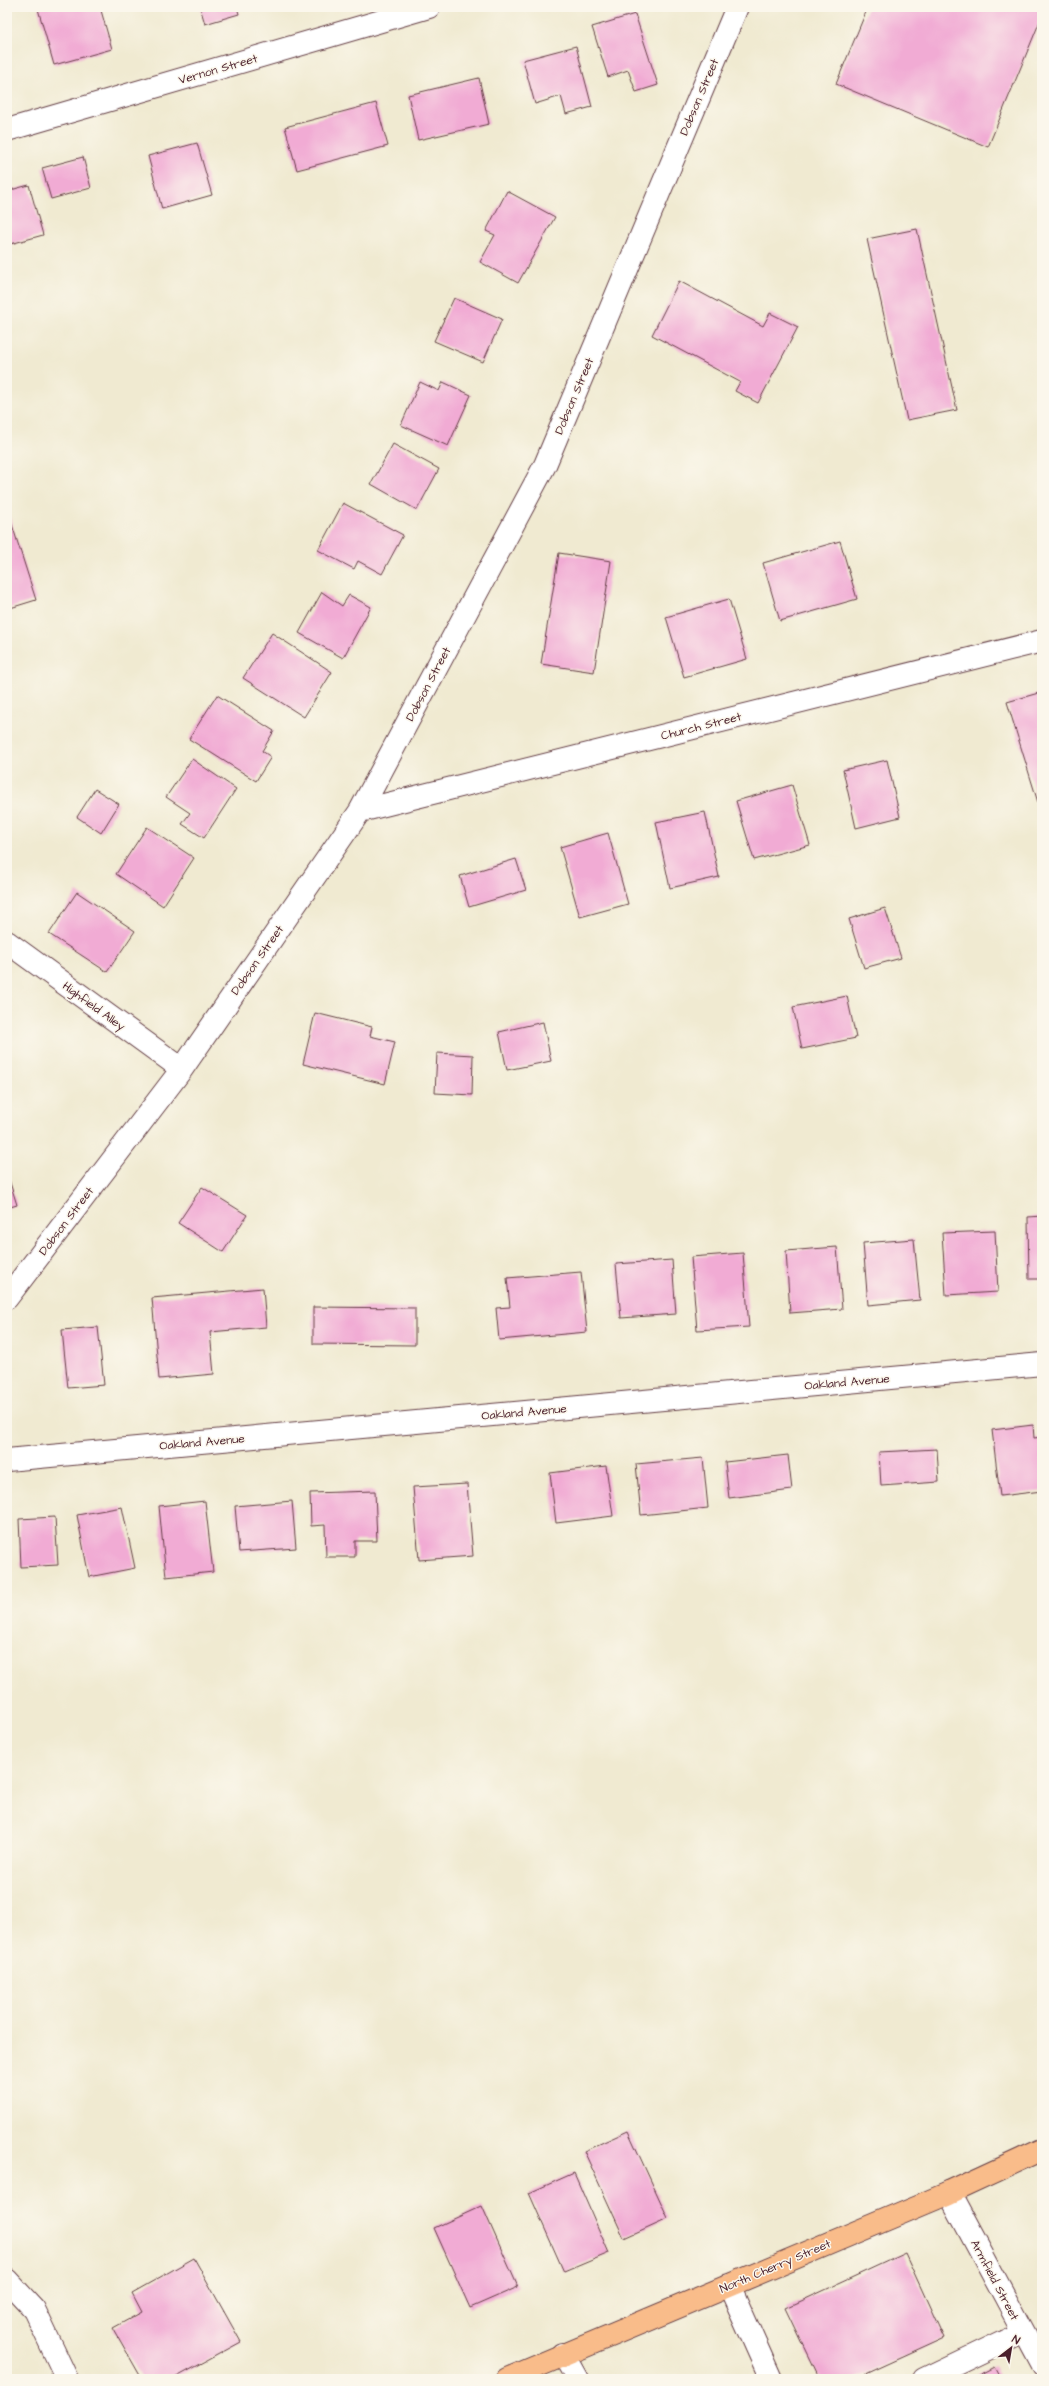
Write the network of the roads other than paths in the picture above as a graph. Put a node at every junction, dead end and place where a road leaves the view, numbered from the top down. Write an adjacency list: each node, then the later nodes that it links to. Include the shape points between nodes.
1 (429, 7): 3 (street, Vernon Street)
2 (737, 7): 5 (street, Dobson Street, via 545,465)
3 (7, 130)
4 (1042, 642): 5 (street, Church Street)
5 (360, 811): 7 (street, Dobson Street)
6 (7, 942): 7 (street, Highfield Alley)
7 (182, 1069): 8 (street, Dobson Street)
8 (7, 1298)
9 (1042, 1364): 10 (street, Oakland Avenue)
10 (7, 1460)
11 (1042, 2150): 12 (main road, North Cherry Street)
12 (949, 2193): 14 (main road, North Cherry Street); 15 (street, Armfield Street)
13 (7, 2280): 18 (street, via 34,2310)
14 (729, 2285): 16 (main road, North Cherry Street); 21 (street)
15 (1023, 2332): 17 (street, Armfield Street); 22 (street)
16 (563, 2354): 19 (main road, North Cherry Street); 20 (street)
17 (1042, 2366)
18 (67, 2379)
19 (507, 2379)
20 (577, 2379)
21 (771, 2379)
22 (925, 2379)

